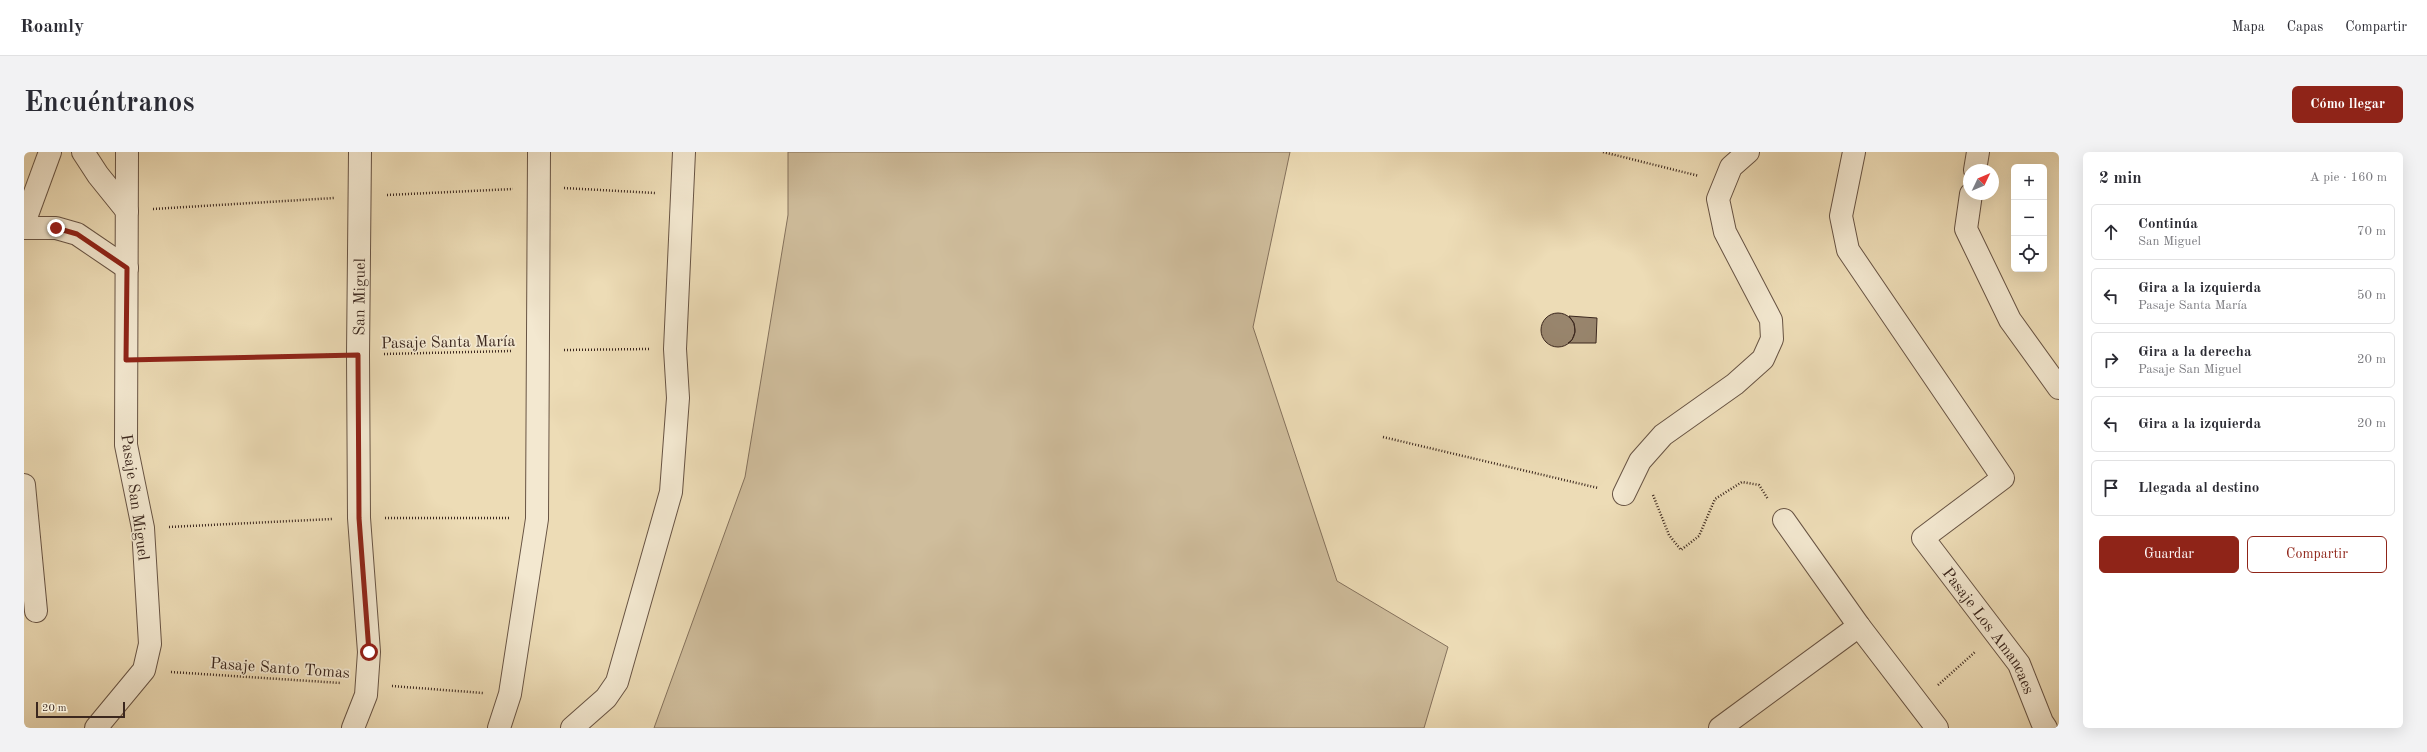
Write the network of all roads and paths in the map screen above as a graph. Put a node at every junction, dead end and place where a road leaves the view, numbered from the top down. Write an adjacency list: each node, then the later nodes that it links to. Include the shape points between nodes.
1 (50, 152): 18 (street)
2 (83, 152): 17 (street)
3 (127, 152): 17 (street, Pasaje San Miguel)
4 (360, 152): 15 (street, San Miguel)
5 (539, 152): 13 (street)
6 (684, 152): 14 (street)
7 (1603, 152): 12 (path)
8 (1748, 152): 12 (street, via 1731,167)
9 (1854, 152): 33 (street, Pasaje Los Amancaes, via 1841,216 1848,250 2004,478 1923,538)
10 (1978, 152): 11 (street)
11 (1976, 164)
12 (1724, 182): 27 (street, via 1718,199 1726,232 1771,320 1772,339 1763,359 1735,384 1663,435)
13 (540, 187): 14 (path); 15 (path); 22 (street)
14 (682, 194): 21 (street)
15 (360, 197): 17 (path); 23 (street, San Miguel)
16 (1971, 200): 25 (street, via 1966,230 2010,320)
17 (127, 211): 20 (street, Pasaje San Miguel)
18 (24, 223)
19 (24, 228): 20 (street, via 56,228 77,234)
20 (127, 268): 24 (street, Pasaje San Miguel)
21 (675, 349): 22 (path, Pasaje Santa María); 41 (street, via 678,398 671,492 617,682 606,698)
22 (539, 351): 23 (path, Pasaje Santa María); 36 (street, via 537,519)
23 (358, 355): 24 (path, Pasaje Santa María); 35 (street, San Miguel, via 359,518 369,652)
24 (126, 360): 34 (street, Pasaje San Miguel, via 126,446 143,528 150,644)
25 (2059, 388)
26 (1383, 437): 29 (path)
27 (1640, 461): 29 (street); 30 (path, via 1669,535 1681,550 1699,536 1715,499 1742,482 1759,485)
28 (24, 484): 31 (street)
29 (1624, 494)
30 (1784, 520): 32 (street)
31 (36, 611)
32 (1858, 626): 37 (street); 42 (street)
33 (1996, 634): 37 (path); 44 (street, Pasaje Los Amancaes, via 2019,664)
34 (144, 670): 35 (path, Pasaje Santo Tomas); 38 (street, Pasaje San Miguel)
35 (367, 685): 36 (path, Pasaje Santo Tomas); 39 (street, San Miguel)
36 (510, 694): 40 (street)
37 (1918, 704): 43 (street)
38 (98, 727)
39 (354, 728)
40 (499, 728)
41 (572, 728)
42 (1720, 728)
43 (1937, 728)
44 (2046, 728)

